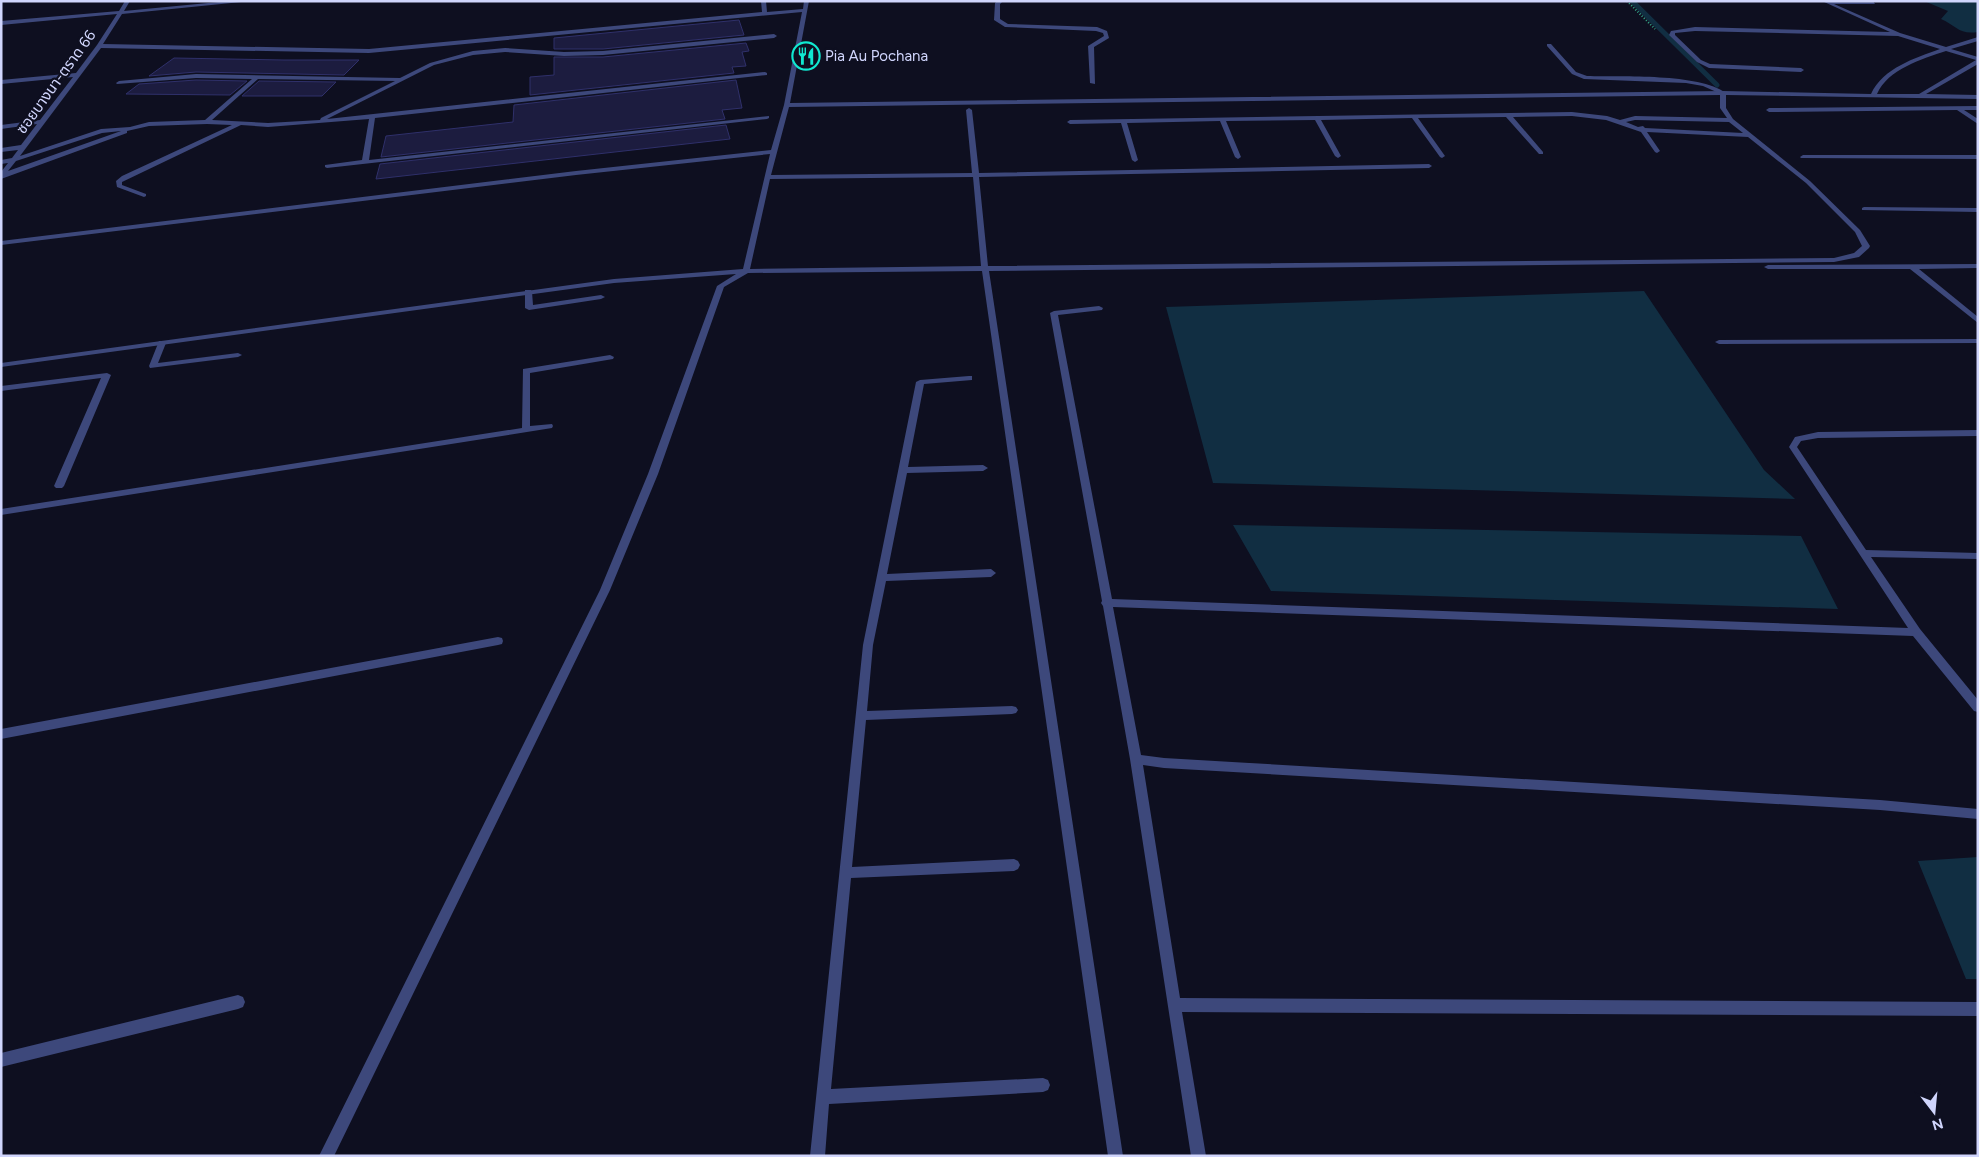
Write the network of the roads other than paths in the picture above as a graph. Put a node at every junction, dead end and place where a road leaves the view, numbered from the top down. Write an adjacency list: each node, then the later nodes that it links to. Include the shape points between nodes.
1 (128, 1): 9 (street, ซอยบางนา-ตราด 66)
2 (248, 1): 9 (street)
3 (763, 1): 10 (street)
4 (807, 1): 8 (street)
5 (1001, 1): 26 (street, via 998,3 997,20 1007,26 1097,29 1105,32 1107,37 1091,46)
6 (1824, 2): 7 (street); 12 (street)
7 (1873, 3)
8 (805, 10): 10 (street); 31 (street)
9 (121, 12): 11 (street); 16 (street, ซอยบางนา-ตราด 66)
10 (765, 14): 16 (street, via 369,51)
11 (1, 23)
12 (1898, 34): 17 (street); 19 (street, via 1695,29 1672,34 1699,61 1709,66)
13 (774, 36): 23 (street, via 603,53 512,50 473,53 432,64)
14 (1978, 39): 17 (street)
15 (1549, 45): 27 (street, via 1578,76 1686,81 1706,85)
16 (99, 46): 21 (street, ซอยบางนา-ตราด 66)
17 (1947, 50): 18 (street); 28 (street, via 1894,73 1881,81)
18 (1978, 60): 29 (street)
19 (1801, 70)
20 (765, 74): 38 (street)
21 (77, 75): 24 (street); 45 (street, ซอยบางนา-ตราด 66)
22 (256, 78): 23 (street); 25 (street, via 196,76); 46 (street)
23 (402, 80): 47 (street)
24 (1, 82)
25 (119, 83)
26 (1093, 83)
27 (1723, 94): 28 (street); 31 (street); 43 (street, via 1723,108)
28 (1873, 95): 29 (street)
29 (1921, 95): 30 (street)
30 (1978, 97)
31 (787, 105): 59 (street)
32 (1978, 108): 33 (street)
33 (1959, 109): 35 (street); 50 (street)
34 (970, 110): 72 (street)
35 (1769, 110)
36 (1508, 115): 37 (street); 49 (street, via 1583,114); 60 (street)
37 (1414, 116): 40 (street); 62 (street)
38 (372, 117): 47 (street); 69 (street)
39 (766, 118): 69 (street)
40 (1317, 118): 42 (street); 61 (street)
41 (1635, 118): 43 (street); 49 (street); 54 (street)
42 (1222, 120): 44 (street); 63 (street)
43 (1731, 120): 55 (street)
44 (1123, 121): 48 (street); 67 (street)
45 (42, 122): 52 (street); 56 (street, ซอยบางนา-ตราด 66)
46 (207, 122): 51 (street); 53 (street, via 149,124)
47 (318, 122): 51 (street)
48 (1070, 122)
49 (1620, 122): 54 (street)
50 (1978, 122)
51 (240, 124): 75 (street, via 119,182 119,186)
52 (1, 127)
53 (130, 129): 66 (street, via 101,131); 73 (street)
54 (1642, 130): 55 (street); 58 (street)
55 (1748, 135): 82 (street, via 1808,182 1858,231 1866,246 1856,255 1834,260)
56 (24, 147): 57 (street); 66 (street, ซอยบางนา-ตราด 66)
57 (1, 150)
58 (1657, 151)
59 (774, 152): 74 (street); 78 (street)
60 (1541, 153)
61 (1338, 156)
62 (1442, 156)
63 (1238, 157)
64 (1803, 157): 65 (street)
65 (1978, 157)
66 (14, 160): 68 (street); 73 (street, ซอยบางนา-ตราด 66)
67 (1136, 160)
68 (1, 162)
69 (365, 162): 70 (street)
70 (327, 166)
71 (1429, 166): 72 (street)
72 (977, 175): 74 (street); 82 (street)
73 (2, 176)
74 (767, 177): 83 (street)
75 (144, 195)
76 (1864, 209): 77 (street)
77 (1978, 210)
78 (1, 243)
79 (1978, 266): 81 (street)
80 (1669, 267): 81 (street)
81 (1912, 267): 87 (street)
82 (985, 268): 83 (street); 126 (street)
83 (746, 271): 84 (street, via 614,280); 124 (street, via 721,286 653,474 606,590)
84 (528, 292): 85 (street, via 529,308); 90 (street)
85 (601, 297)
86 (1099, 308): 107 (street, via 1054,314)
87 (1978, 321)
88 (1978, 341): 89 (street)
89 (1719, 342)
90 (162, 343): 91 (street, via 153,366); 93 (street)
91 (238, 355)
92 (610, 357): 97 (street, via 526,372)
93 (1, 365)
94 (969, 378): 100 (street, via 920,382)
95 (1, 390): 101 (street, via 107,375)
96 (549, 426): 97 (street)
97 (526, 430): 102 (street)
98 (1978, 433): 103 (street, via 1818,435 1798,439 1793,447)
99 (983, 468): 100 (street)
100 (903, 470): 106 (street)
101 (59, 486)
102 (1, 512)
103 (1864, 552): 104 (street); 108 (street)
104 (1978, 556)
105 (990, 573): 106 (street)
106 (881, 578): 112 (street, via 868,645)
107 (1106, 603): 108 (street); 114 (street)
108 (1916, 632): 110 (street)
109 (498, 640): 113 (street)
110 (1978, 708)
111 (1012, 710): 112 (street)
112 (861, 716): 117 (street)
113 (1, 734)
114 (1136, 759): 115 (street, via 1880,805); 119 (street)
115 (1978, 814)
116 (1014, 865): 117 (street)
117 (845, 873): 123 (street)
118 (238, 1002): 121 (street)
119 (1174, 1005): 120 (street); 127 (street)
120 (1978, 1009)
121 (1, 1060)
122 (1043, 1085): 123 (street)
123 (822, 1097): 125 (street)
124 (326, 1156)
125 (817, 1156)
126 (1116, 1156)
127 (1199, 1156)

